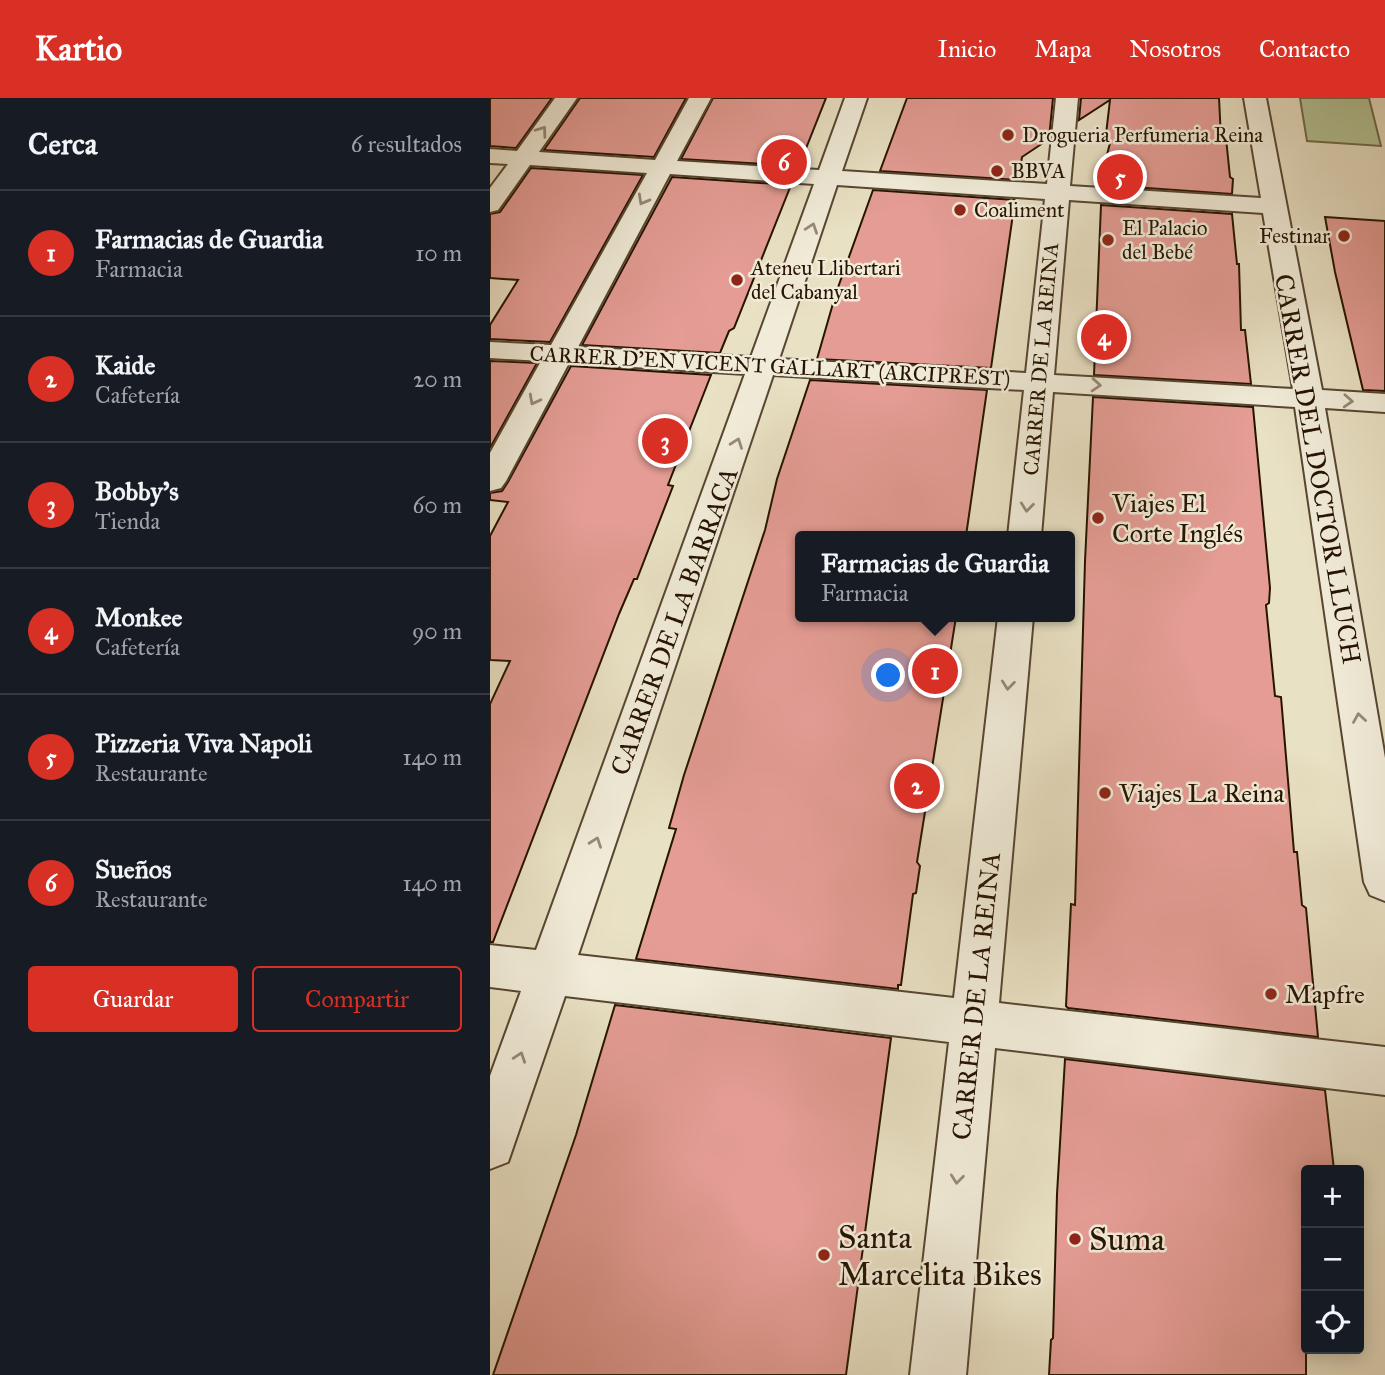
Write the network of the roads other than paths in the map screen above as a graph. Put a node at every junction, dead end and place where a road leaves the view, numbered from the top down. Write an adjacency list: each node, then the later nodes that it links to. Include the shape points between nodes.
1 (566, 98): 7 (street, one-way to 1)
2 (701, 98): 8 (street)
3 (856, 98): 9 (street, CARRER DE LA BARRACA)
4 (1067, 98): 10 (street, CARRER DE LA REINA)
5 (1255, 98): 12 (street, CARRER DEL DOCTOR LLUCH)
6 (490, 156): 7 (street)
7 (523, 159): 8 (street); 11 (street)
8 (662, 167): 9 (street); 14 (street, one-way to 14)
9 (829, 178): 10 (street); 15 (street, CARRER DE LA BARRACA, one-way to 9)
10 (1056, 192): 12 (street); 16 (street, CARRER DE LA REINA)
11 (490, 205)
12 (1273, 206): 17 (street, CARRER DEL DOCTOR LLUCH)
13 (490, 350): 14 (street, CARRER D'EN VICENT GALLART (ARCIPREST))
14 (558, 354): 15 (street, CARRER D'EN VICENT GALLART (ARCIPREST)); 19 (street, one-way to 19)
15 (764, 368): 16 (street, CARRER D'EN VICENT GALLART (ARCIPREST)); 24 (street, CARRER DE LA BARRACA, one-way to 15)
16 (1041, 382): 17 (street, CARRER D'EN VICENT GALLART (ARCIPREST), one-way to 17); 20 (street, CARRER DE LA REINA, one-way to 20)
17 (1309, 399): 18 (street, CARRER D'EN VICENT GALLART (ARCIPREST), one-way to 18); 22 (street, CARRER DEL DOCTOR LLUCH, one-way to 17)
18 (1385, 403)
19 (490, 481)
20 (1025, 531)
21 (1015, 622): 25 (street, CARRER DE LA REINA, one-way to 25)
22 (1385, 882)
23 (490, 966): 24 (street)
24 (549, 973): 25 (street); 27 (street, CARRER DE LA BARRACA, one-way to 24)
25 (973, 1021): 26 (street); 28 (street, CARRER DE LA REINA, one-way to 28)
26 (1385, 1071)
27 (490, 1144)
28 (938, 1375)

